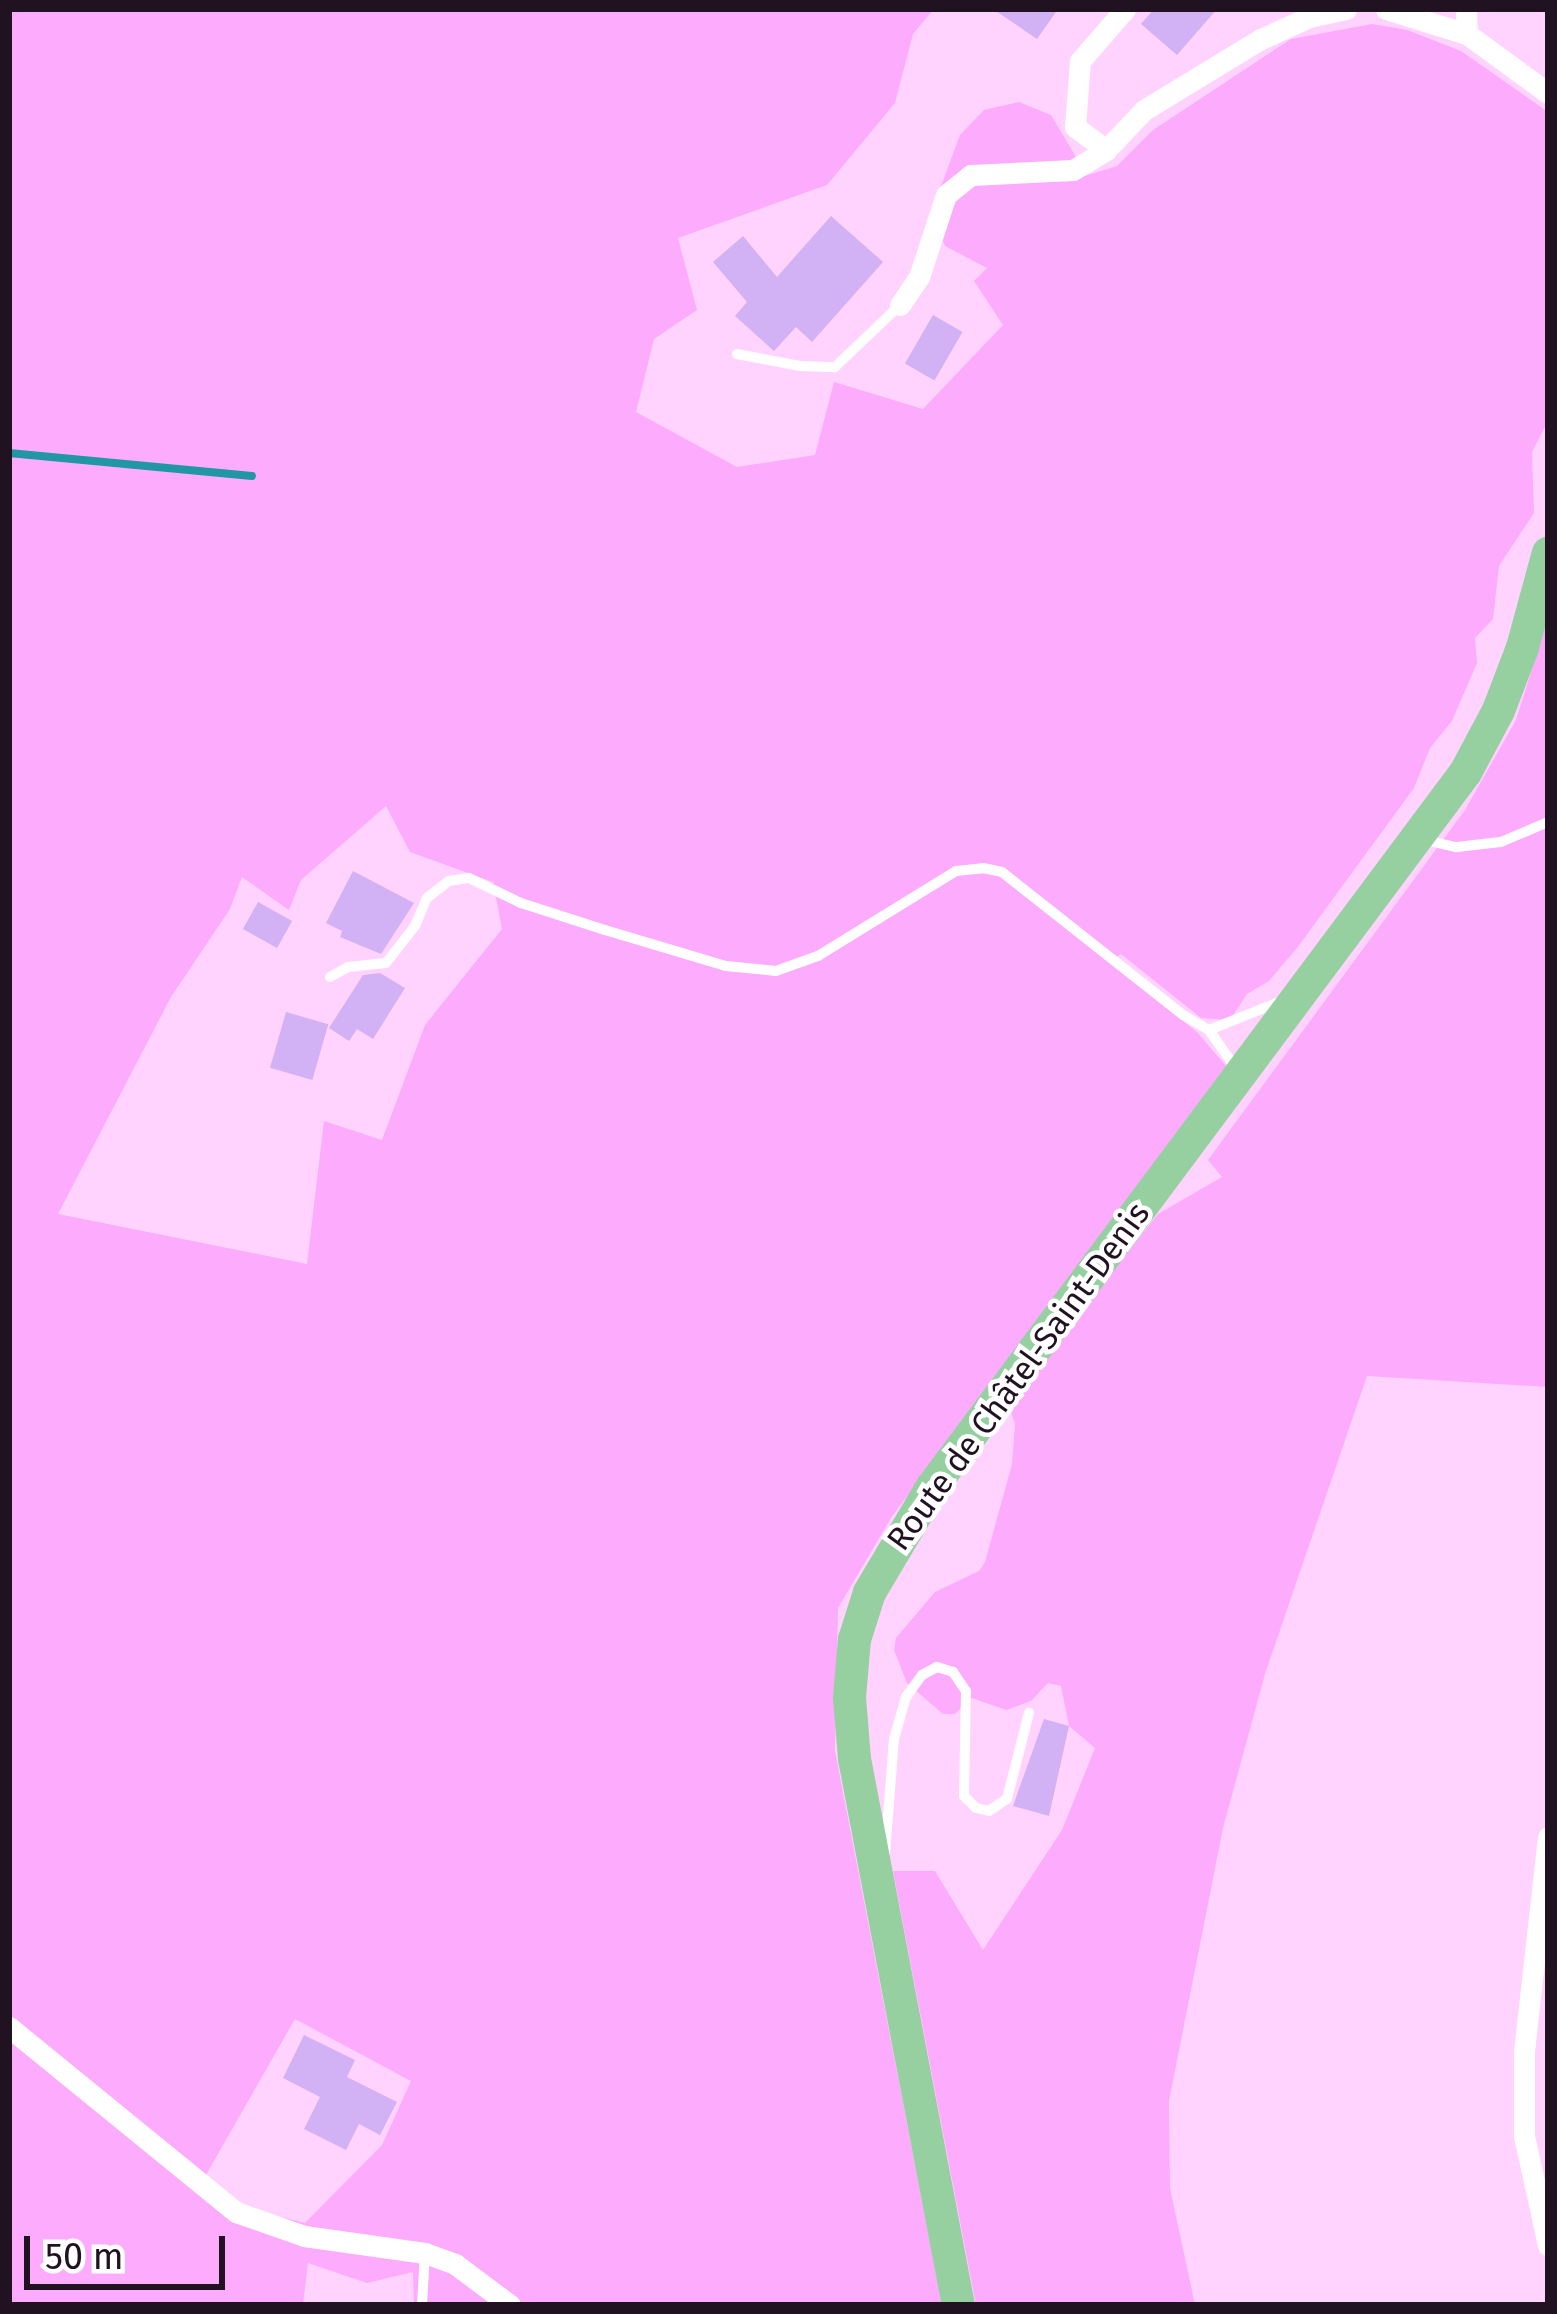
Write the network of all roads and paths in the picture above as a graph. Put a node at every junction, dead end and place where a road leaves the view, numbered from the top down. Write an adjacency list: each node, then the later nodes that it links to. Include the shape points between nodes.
1 (1125, 9): 7 (street, via 1080,61 1075,127)
2 (1346, 9): 7 (street, via 1261,39 1144,110)
3 (1386, 9): 5 (street)
4 (1466, 9): 5 (street)
5 (1467, 34): 6 (street)
6 (1548, 93)
7 (1106, 150): 8 (street, via 1044,176 971,175 946,195 919,277)
8 (900, 305): 9 (lane, via 835,367)
9 (737, 354)
10 (1548, 552): 12 (main road, Route de Châtel-Saint-Denis, via 1498,710)
11 (1548, 822): 12 (lane, via 1502,842 1457,847)
12 (1418, 838): 14 (main road, Route de Châtel-Saint-Denis)
13 (330, 977): 15 (lane, via 386,962 448,881 470,878 605,930 726,966 776,971 818,956 956,871 982,868 1002,872)
14 (1304, 990): 15 (lane); 16 (main road, Route de Châtel-Saint-Denis)
15 (1209, 1030): 16 (lane)
16 (1240, 1075): 19 (main road, Route de Châtel-Saint-Denis, via 932,1486 869,1592 849,1697)
17 (1029, 1713): 19 (lane, via 1006,1799 988,1811 976,1808 964,1796 965,1691 953,1672 938,1667 922,1676 906,1697 894,1739)
18 (1548, 1837): 21 (street, via 1534,1929 1524,2136)
19 (877, 1879): 25 (main road, Route de Châtel-Saint-Denis)
20 (9, 2026): 22 (street, via 236,2212 304,2236)
21 (1548, 2245)
22 (424, 2253): 23 (lane); 24 (street, via 455,2264)
23 (422, 2305)
24 (510, 2305)
25 (958, 2305)

